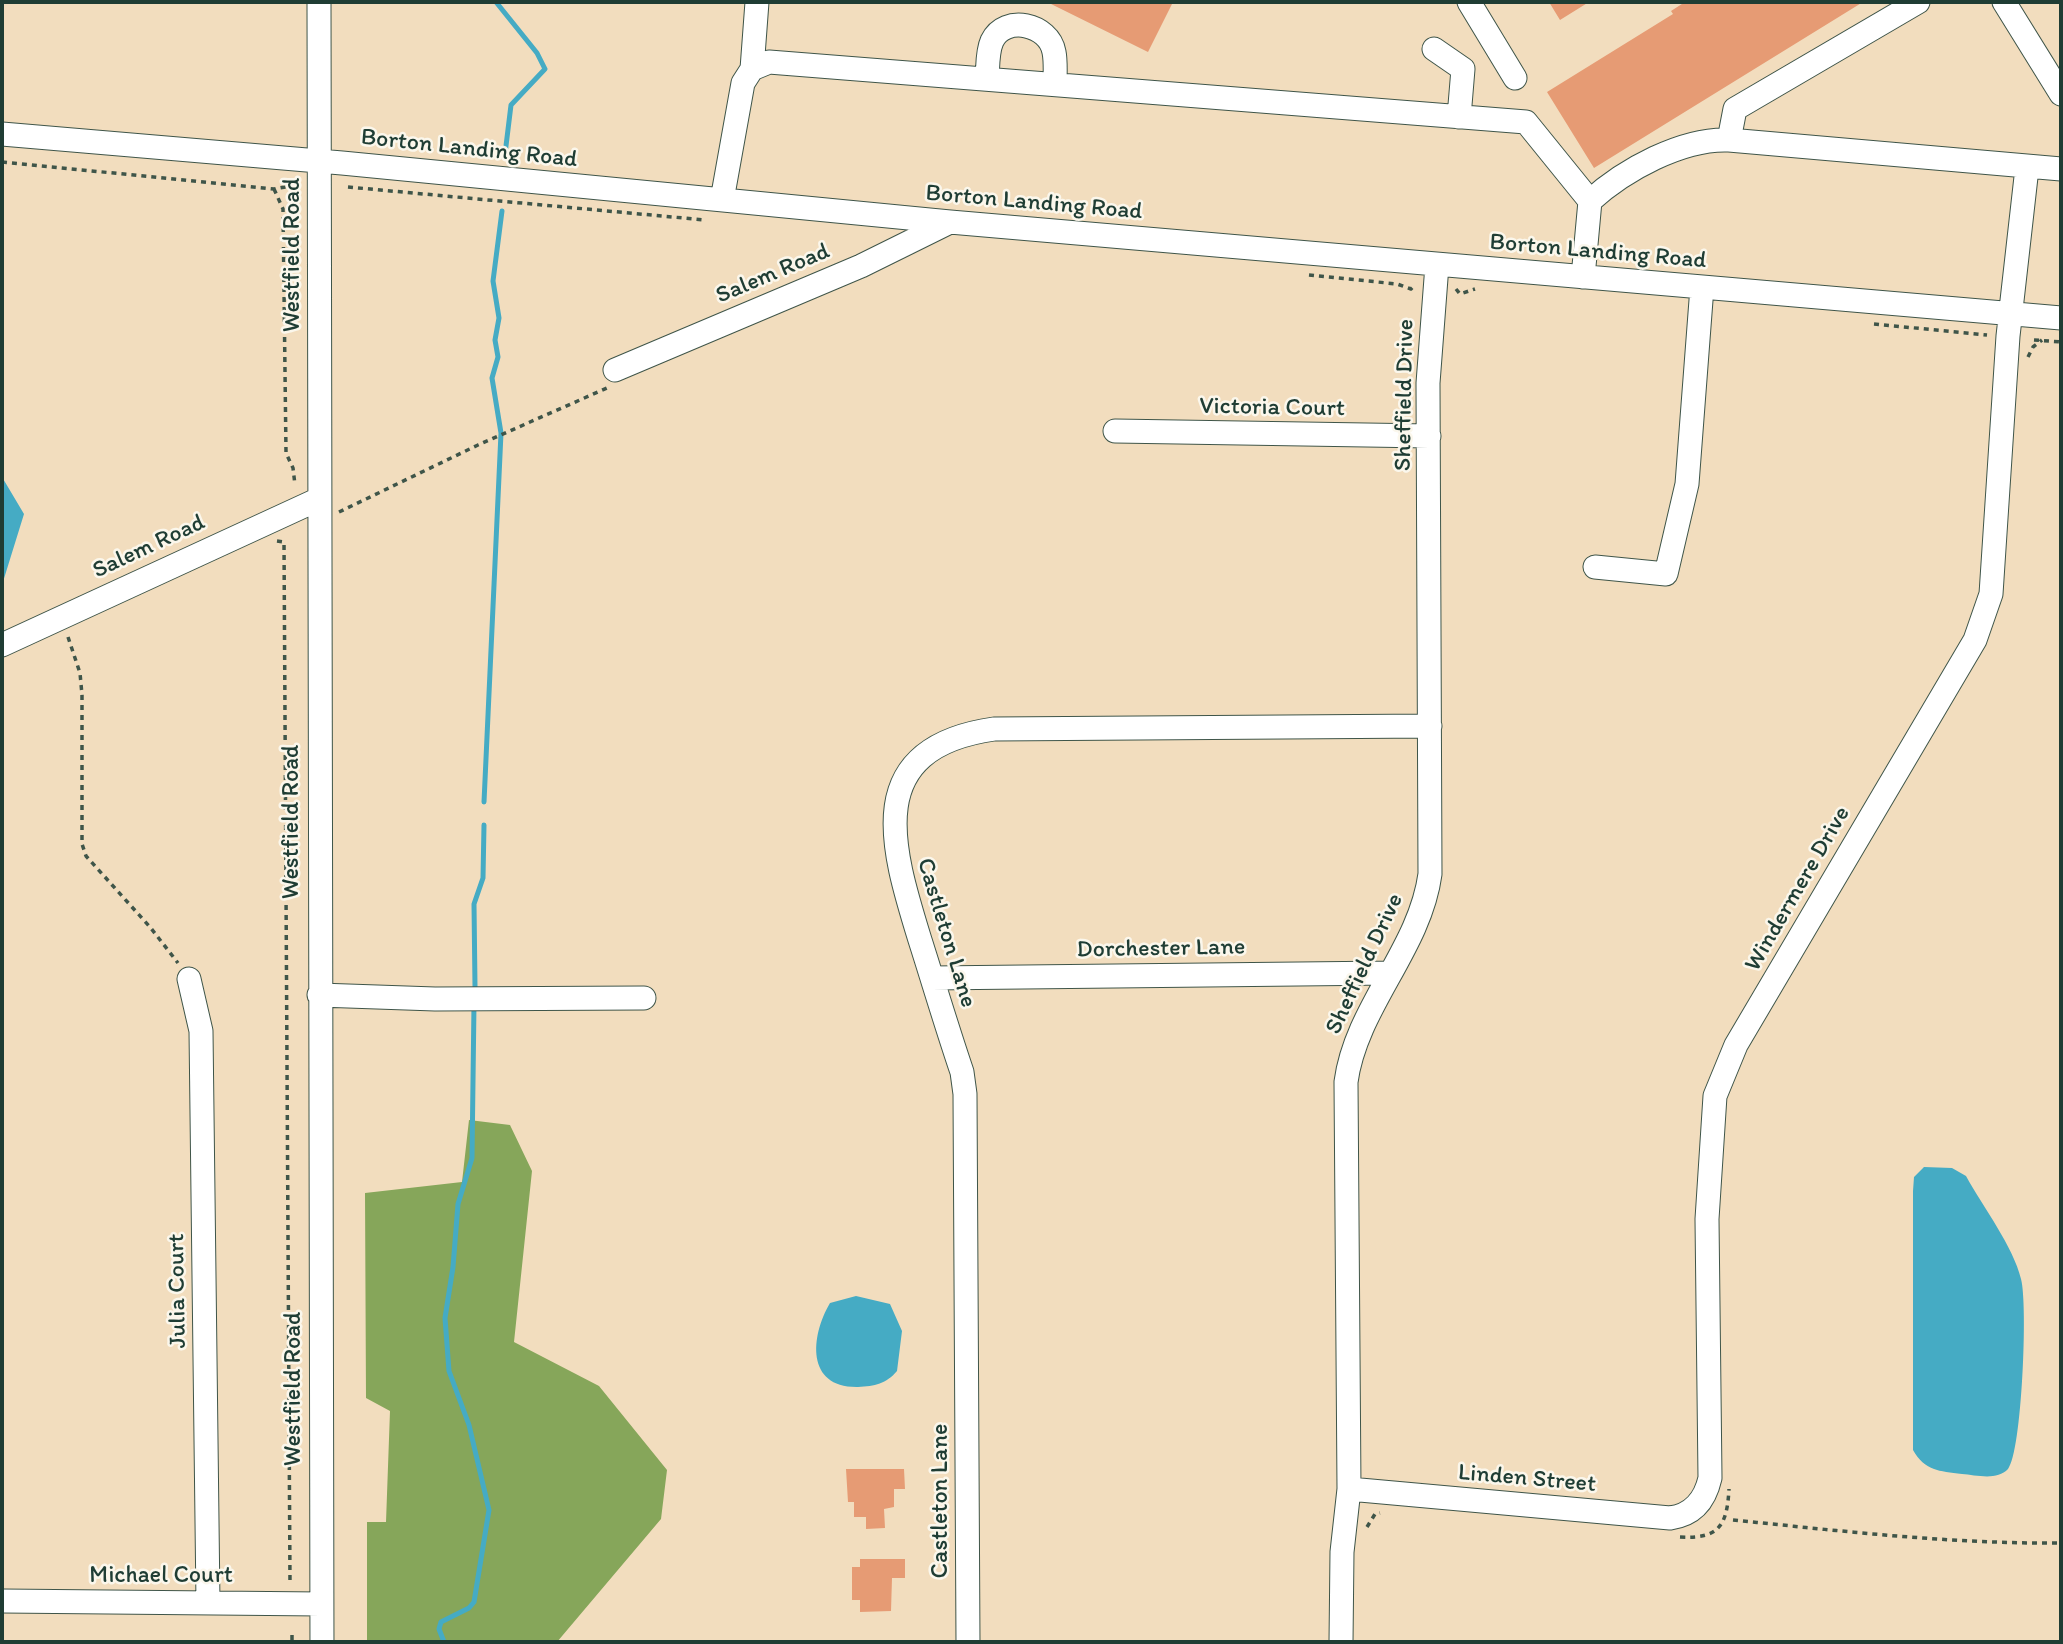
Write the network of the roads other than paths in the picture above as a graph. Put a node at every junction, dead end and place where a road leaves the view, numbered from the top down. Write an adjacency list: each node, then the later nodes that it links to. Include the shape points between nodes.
1 (319, 2): 15 (street, Westfield Road)
2 (757, 2): 7 (street)
3 (1469, 2): 8 (street)
4 (1918, 2): 14 (street, via 1735,109)
5 (2004, 2): 11 (street)
6 (1434, 49): 12 (street, via 1463,69)
7 (752, 69): 9 (street, via 769,62); 18 (street, via 743,83)
8 (1515, 78)
9 (987, 79): 10 (street); 10 (street, via 993,40 1004,28 1022,23 1041,32 1054,49)
10 (1055, 84): 12 (street)
11 (2061, 94)
12 (1459, 117): 19 (street, via 1526,122)
13 (2, 134): 15 (street, Borton Landing Road)
14 (1729, 140): 16 (street); 19 (street, via 1699,140 1679,147)
15 (320, 161): 18 (street, Borton Landing Road); 29 (street, Westfield Road)
16 (2027, 168): 17 (street); 24 (street, Windermere Drive)
17 (2061, 169)
18 (722, 200): 20 (street, Borton Landing Road)
19 (1590, 201): 22 (street)
20 (950, 222): 21 (street, Borton Landing Road); 26 (street, Salem Road)
21 (1437, 265): 22 (street, Borton Landing Road); 28 (street, Sheffield Drive)
22 (1583, 277): 23 (street, Borton Landing Road)
23 (1702, 287): 24 (street, Borton Landing Road); 30 (street, via 1687,484 1666,575)
24 (2010, 314): 25 (street, Borton Landing Road); 39 (street, Windermere Drive, via 1991,594 1975,640 1736,1045 1715,1096 1707,1219 1710,1478)
25 (2061, 318)
26 (613, 378)
27 (1115, 431): 28 (street, Victoria Court)
28 (1429, 436): 32 (street, Sheffield Drive)
29 (318, 499): 31 (street, Salem Road); 36 (street, Westfield Road)
30 (1595, 567)
31 (2, 645)
32 (1430, 726): 33 (street, Sheffield Drive, via 1428,887); 34 (street, Castleton Lane, via 995,729 946,741 905,781 894,823 895,855)
33 (1390, 973): 34 (street, Dorchester Lane); 38 (street, Sheffield Drive, via 1356,1044 1346,1082)
34 (932, 978): 44 (street, Castleton Lane, via 965,1094)
35 (189, 979): 41 (street, Julia Court, via 201,1031)
36 (319, 995): 37 (street); 42 (street, Westfield Road)
37 (644, 998)
38 (1349, 1489): 39 (street, Linden Street, via 1670,1518); 45 (street, Sheffield Drive, via 1342,1552)
39 (1697, 1506)
40 (2, 1601): 41 (street, Michael Court)
41 (208, 1603): 42 (street, Michael Court)
42 (321, 1604): 43 (street, Westfield Road)
43 (322, 1642)
44 (968, 1642)
45 (1341, 1642)

